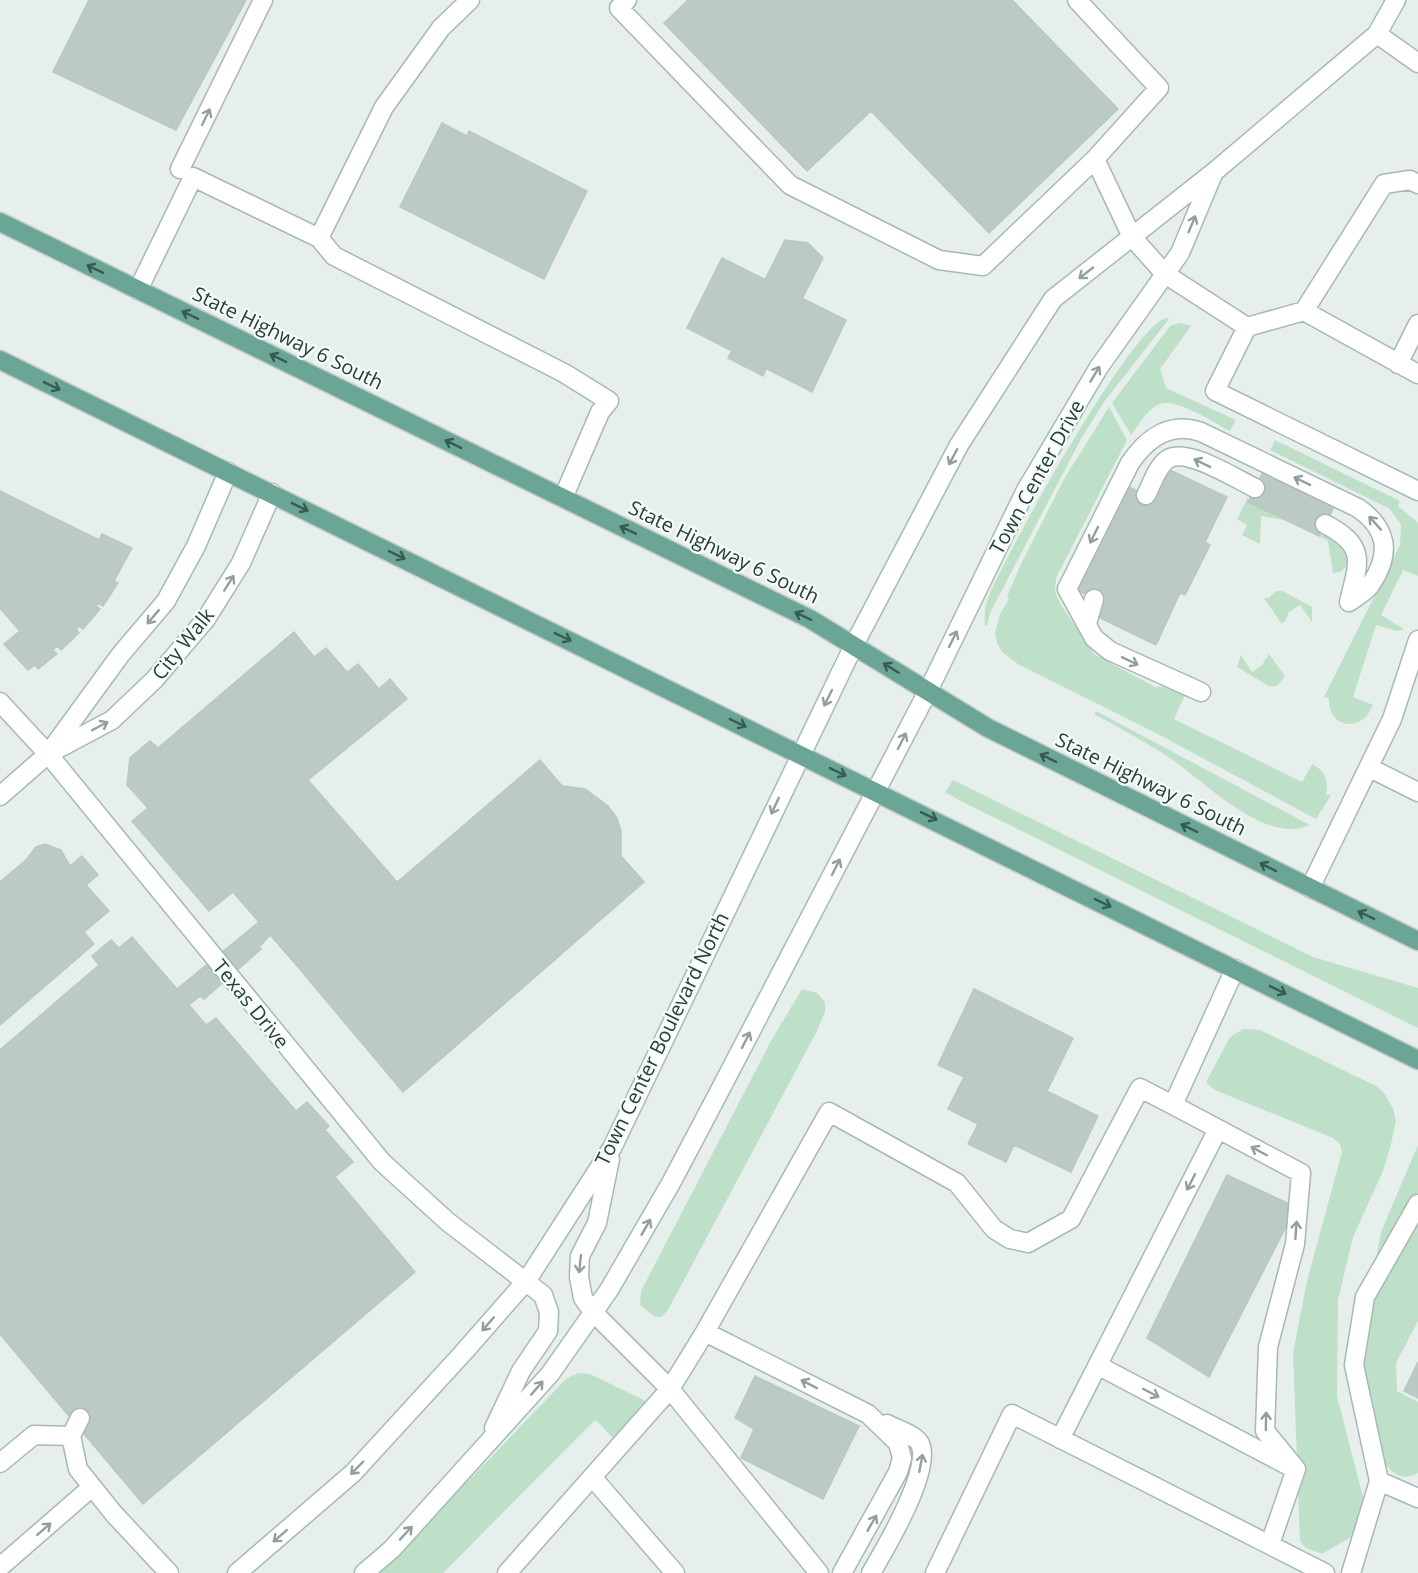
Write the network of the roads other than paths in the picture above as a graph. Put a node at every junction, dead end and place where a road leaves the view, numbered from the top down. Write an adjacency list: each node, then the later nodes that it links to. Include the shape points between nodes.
1 (263, 0): 9 (street, one-way to 1)
2 (470, 0): 14 (street, via 441,28 384,107)
3 (627, 0): 8 (street, via 619,8 790,185 939,260 983,266)
4 (1077, 0): 8 (street, via 1159,88)
5 (1396, 0): 6 (street, Town Center Drive)
6 (1377, 34): 7 (street); 10 (street, Town Center Drive)
7 (1418, 63)
8 (1095, 159): 13 (street)
9 (180, 170)
10 (1214, 172): 13 (street, Town Center Drive); 15 (street, Town Center Drive, one-way to 10, via 1180,253)
11 (1418, 184): 17 (street, via 1410,180 1384,184)
12 (0, 222): 16 (main road, State Highway 6 South, one-way to 12)
13 (1132, 237): 15 (street); 33 (street, Town Center Drive, one-way to 33, via 1053,299 959,445)
14 (319, 238): 16 (street, via 193,177); 28 (street, via 334,256 564,373 609,401 600,412)
15 (1165, 274): 19 (street); 34 (street, Town Center Drive, one-way to 15, via 1026,490 1099,367)
16 (138, 290): 28 (main road, State Highway 6 South, one-way to 16)
17 (1304, 311): 19 (street); 21 (street)
18 (1418, 324): 21 (street)
19 (1247, 327): 25 (street, via 1215,391)
20 (0, 360): 23 (main road, one-way to 23)
21 (1398, 364): 22 (street)
22 (1418, 374)
23 (228, 472): 26 (main road); 38 (street, City Walk, one-way to 38, via 196,546 165,602 121,654)
24 (1255, 488): 27 (street, one-way to 27, via 1191,457 1178,455 1167,459)
25 (1418, 491)
26 (272, 493): 37 (main road, one-way to 37); 38 (street, City Walk, one-way to 26, via 112,720 163,671 206,619 230,582)
27 (1146, 495)
28 (563, 498): 33 (main road, State Highway 6 South, one-way to 28, via 810,619)
29 (1325, 524): 31 (street, one-way to 31, via 1347,537 1357,552 1359,569 1349,602 1371,585 1384,548 1382,531 1372,518 1202,432 1177,428 1163,431 1130,463 1067,589)
30 (1094, 599): 31 (street)
31 (1087, 624): 35 (street, one-way to 35, via 1094,638 1110,651)
32 (1418, 640): 39 (street, via 1392,718)
33 (854, 645): 34 (main road, State Highway 6 South, one-way to 33); 37 (street, Town Center Boulevard North, one-way to 37)
34 (928, 691): 40 (street, Town Center Drive, one-way to 34); 43 (main road, State Highway 6 South, one-way to 34, via 988,728)
35 (1201, 692)
36 (0, 702): 38 (street, Texas Drive)
37 (800, 753): 40 (main road, one-way to 40); 49 (street, Town Center Boulevard North, one-way to 49)
38 (48, 754): 42 (street, City Walk); 51 (street, Texas Drive, via 382,1162 448,1222)
39 (1370, 768): 41 (street); 43 (street)
40 (876, 790): 45 (main road, one-way to 45); 52 (street, one-way to 40, via 671,1183)
41 (1418, 792)
42 (0, 796)
43 (1310, 888): 44 (main road, State Highway 6 South, one-way to 43)
44 (1418, 941)
45 (1235, 969): 46 (main road, one-way to 46); 47 (street)
46 (1418, 1060)
47 (1173, 1106): 48 (street); 53 (street, via 1140,1088 1071,1219 1028,1243 1010,1239 994,1229 957,1183 829,1112)
48 (1218, 1129): 54 (street, one-way to 54); 62 (street, one-way to 48, via 1266,1431 1268,1347 1295,1244 1301,1173)
49 (612, 1148): 51 (street, Town Center Boulevard North); 52 (street, one-way to 52, via 597,1223 580,1256 583,1299)
50 (1418, 1204): 64 (street, via 1365,1298 1354,1365)
51 (527, 1280): 60 (street, Texas Drive, via 543,1295 549,1312 548,1331 521,1371); 70 (street, Town Center Boulevard North, one-way to 70, via 353,1473)
52 (593, 1312): 55 (street); 60 (street, one-way to 52, via 550,1374)
53 (705, 1332): 55 (street); 56 (street, one-way to 53)
54 (1099, 1366): 59 (street); 62 (street, one-way to 62)
55 (670, 1389): 63 (street); 74 (street)
56 (868, 1414): 75 (street, one-way to 56, via 876,1515 902,1458 898,1443); 76 (street, one-way to 56, via 896,1529 923,1458 918,1440)
57 (80, 1418): 58 (street)
58 (70, 1436): 61 (street, via 34,1436); 65 (street, via 78,1469)
59 (1060, 1439): 67 (street); 77 (street, via 1012,1414)
60 (485, 1449): 71 (street, one-way to 60, via 392,1549)
61 (0, 1463)
62 (1296, 1469): 67 (street)
63 (593, 1478): 72 (street); 73 (street)
64 (1379, 1481): 66 (street); 79 (street)
65 (92, 1487): 68 (street, one-way to 65); 69 (street)
66 (1418, 1498)
67 (1270, 1544): 78 (street)
68 (0, 1567)
69 (169, 1573)
70 (237, 1573)
71 (364, 1573)
72 (507, 1573)
73 (675, 1573)
74 (819, 1573)
75 (842, 1573)
76 (871, 1573)
77 (935, 1573)
78 (1325, 1573)
79 (1351, 1573)

